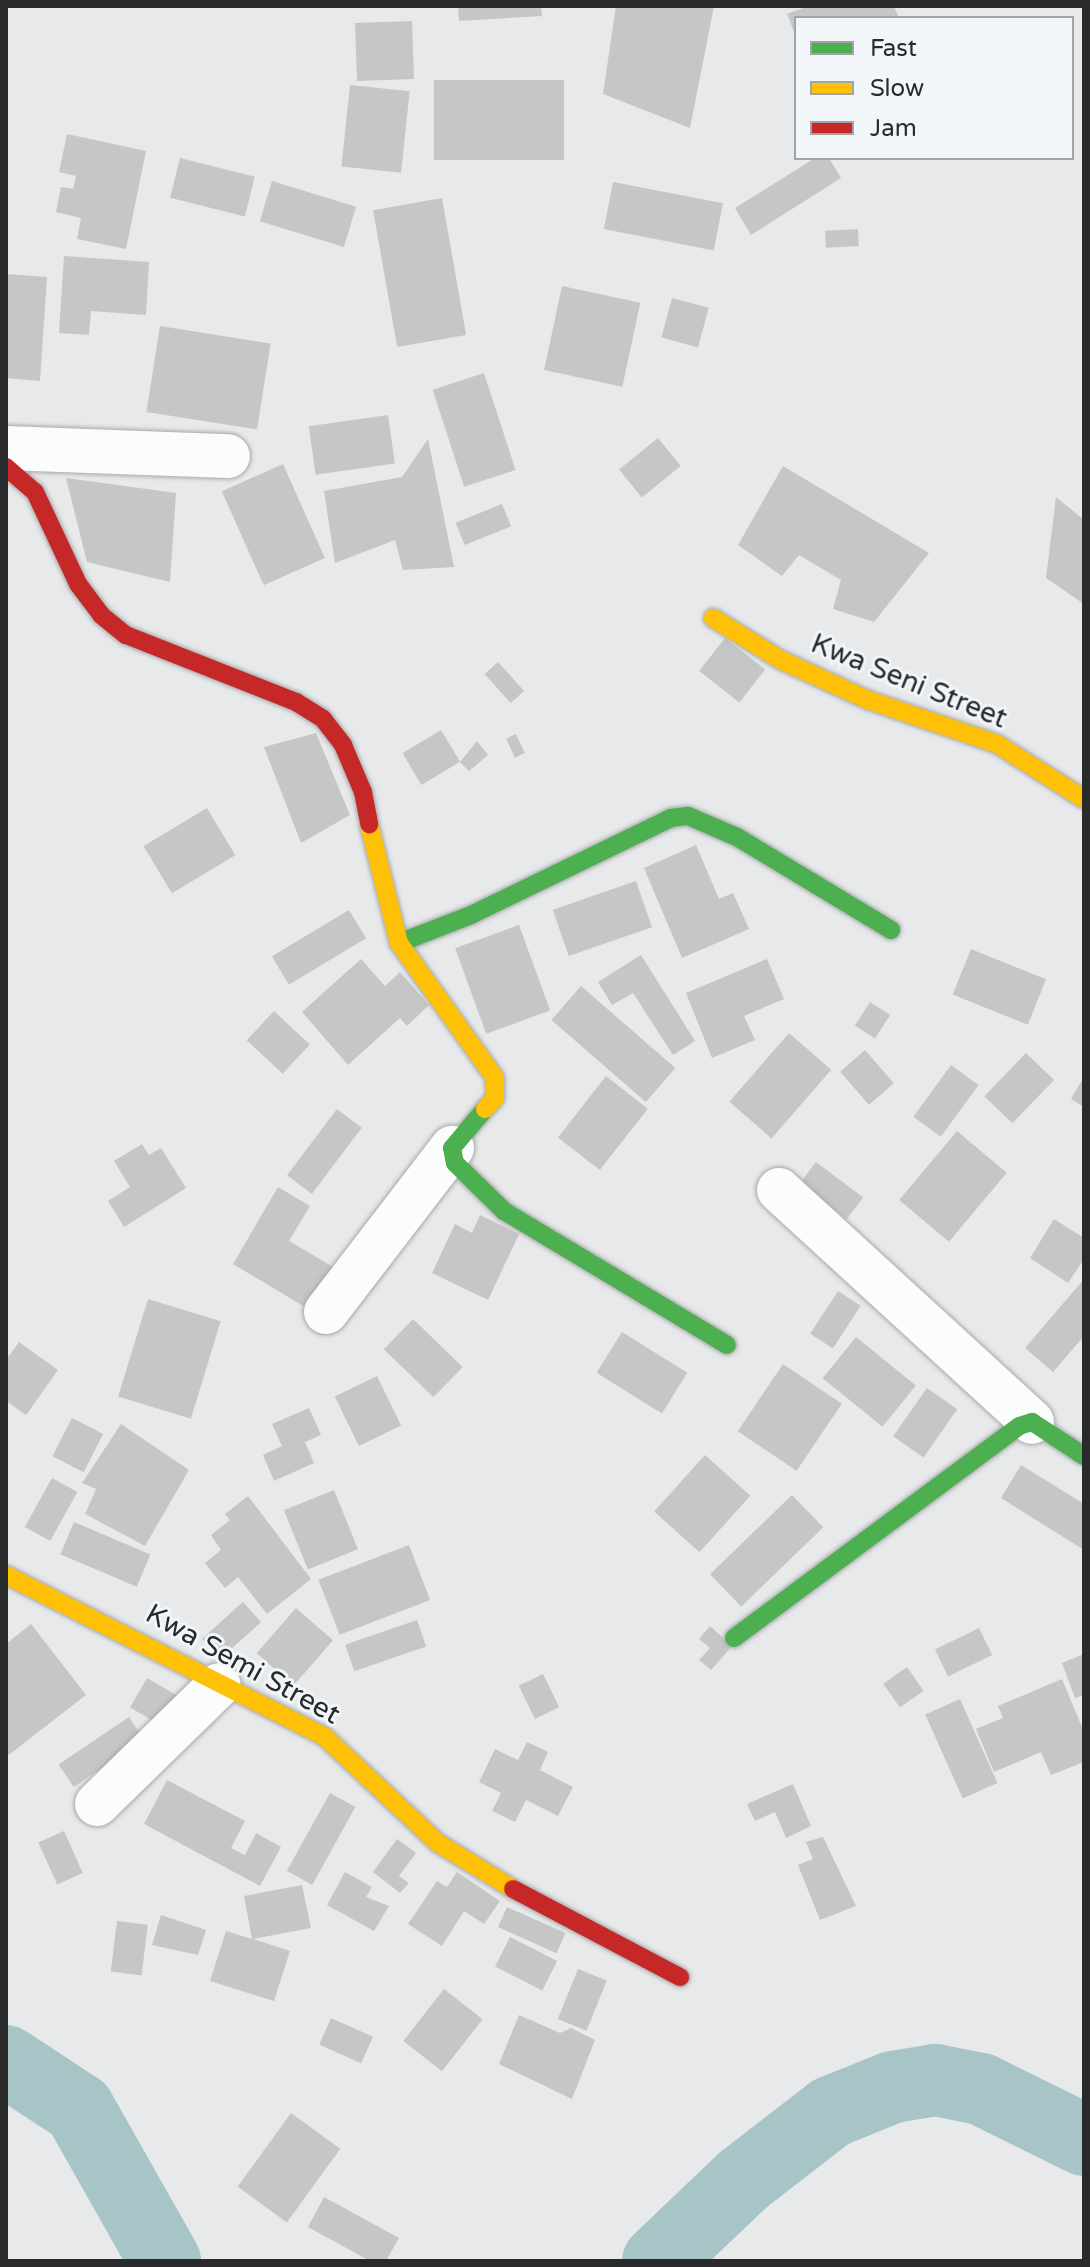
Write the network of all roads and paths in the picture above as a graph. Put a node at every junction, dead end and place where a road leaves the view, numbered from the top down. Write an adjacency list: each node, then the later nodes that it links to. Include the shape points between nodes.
1 (6, 448): 2 (street)
2 (228, 456)
3 (6, 467): 7 (street, via 35,492 78,584 101,615 126,635 296,702 323,719 343,745 363,792 384,899)
4 (713, 618): 5 (street, Kwa Seni Street, via 781,660 868,700 997,744)
5 (1084, 799)
6 (891, 930): 7 (street, via 737,837 688,816 671,818 471,915)
7 (399, 943): 8 (street, via 495,1078 495,1098)
8 (452, 1148): 10 (street); 11 (street, via 455,1163 504,1211)
9 (779, 1190): 12 (street)
10 (326, 1312)
11 (727, 1345)
12 (1032, 1422): 13 (street); 15 (street, via 1019,1426)
13 (1084, 1456)
14 (6, 1575): 16 (street, Kwa Semi Street, via 122,1630)
15 (734, 1638)
16 (219, 1685): 17 (street); 18 (street, Kwa Semi Street, via 325,1737 412,1822 486,1875)
17 (97, 1804)
18 (680, 1977)

